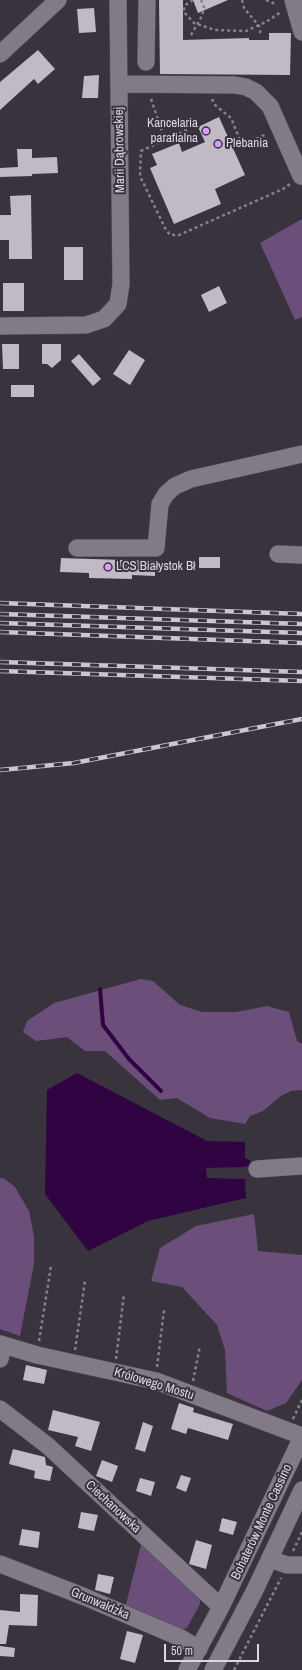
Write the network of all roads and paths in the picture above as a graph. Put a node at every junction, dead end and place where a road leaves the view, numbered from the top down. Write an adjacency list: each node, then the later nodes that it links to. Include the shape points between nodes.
1 (58, 0): 14 (street)
2 (118, 0): 16 (street, Marii Dąbrowskiej)
3 (147, 0): 15 (street)
4 (193, 0): 9 (path, via 184,6 184,12)
5 (201, 0): 9 (path, via 204,7)
6 (242, 0): 10 (path, via 244,8)
7 (266, 0): 8 (path)
8 (285, 5): 10 (path); 11 (street)
9 (198, 25): 10 (path, via 232,32 246,31); 12 (path)
10 (258, 26): 13 (path)
11 (302, 32)
12 (191, 35)
13 (261, 36)
14 (0, 54)
15 (146, 62)
16 (119, 84): 17 (street); 23 (street, Marii Dąbrowskiej, via 119,300 104,319 86,325)
17 (206, 85): 19 (street, via 235,85 256,92 270,106); 19 (path, via 215,105 231,118 242,145)
18 (152, 104): 21 (path)
19 (280, 128): 22 (street)
20 (187, 130): 21 (path)
21 (165, 140): 22 (path, via 140,150 140,176 170,235 179,235 283,189)
22 (301, 176)
23 (0, 326)
24 (302, 454): 25 (street, via 191,479 175,486 160,504 156,548)
25 (76, 548)
26 (278, 554): 27 (street)
27 (302, 555)
28 (302, 1166): 29 (street)
29 (257, 1169)
30 (51, 1266): 36 (path)
31 (85, 1281): 37 (path)
32 (124, 1294): 38 (path)
33 (164, 1310): 39 (path)
34 (200, 1346): 40 (path)
35 (1, 1350): 36 (street, Królowego Mostu)
36 (37, 1355): 37 (street, Królowego Mostu)
37 (74, 1363): 38 (street, Królowego Mostu)
38 (115, 1372): 39 (street, Królowego Mostu)
39 (156, 1382): 40 (street, Królowego Mostu)
40 (191, 1395): 42 (street, Królowego Mostu)
41 (1, 1409): 48 (street, Ciechanowska, via 48,1446)
42 (302, 1437): 48 (street, Bohaterów Monte Cassino)
43 (302, 1490): 45 (street, Bohaterów Monte Cassino)
44 (302, 1532): 47 (path)
45 (270, 1559): 47 (street); 51 (street, Bohaterów Monte Cassino)
46 (0, 1564): 49 (street, Grunwaldzka, via 181,1638)
47 (294, 1565): 52 (path)
48 (221, 1607): 49 (street, Bohaterów Monte Cassino)
49 (199, 1649): 50 (street, Bohaterów Monte Cassino)
50 (187, 1670)
51 (213, 1670)
52 (234, 1670)

